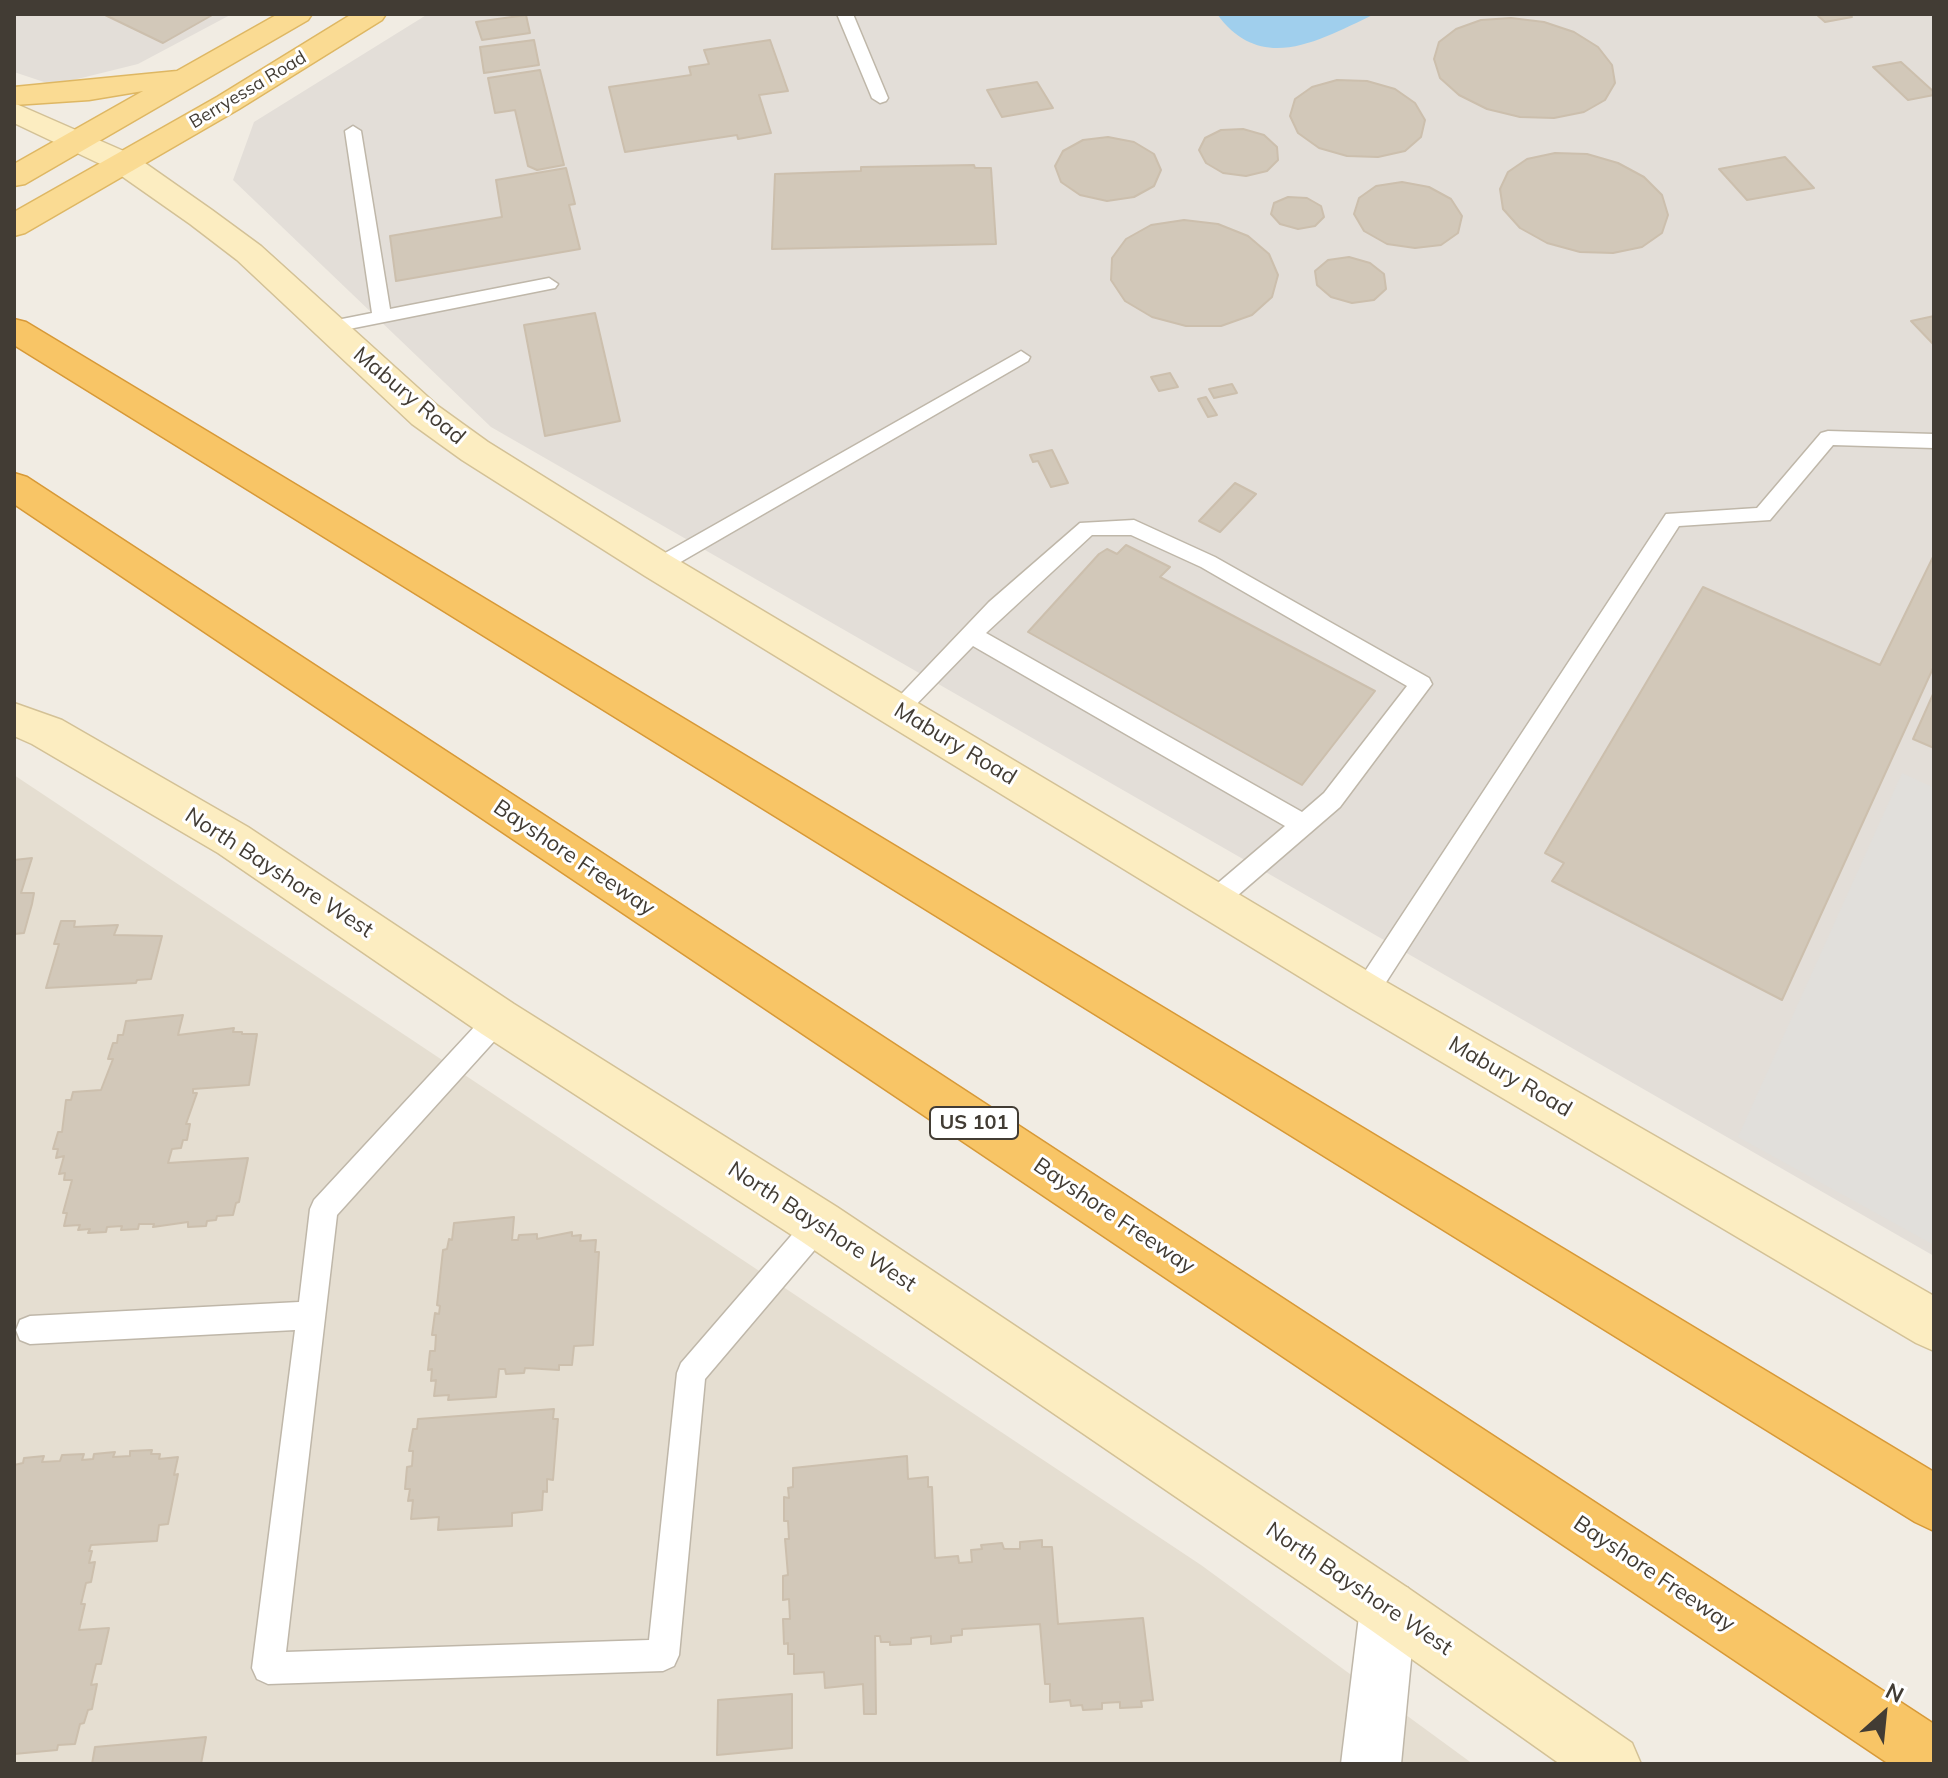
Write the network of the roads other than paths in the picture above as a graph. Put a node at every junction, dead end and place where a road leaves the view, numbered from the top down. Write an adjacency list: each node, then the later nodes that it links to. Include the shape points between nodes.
1 (298, 14): 4 (main road, Berryessa Road)
2 (372, 14): 10 (main road, Berryessa Road)
3 (845, 14): 6 (lane)
4 (190, 77): 5 (main road); 9 (main road, Berryessa Road)
5 (14, 96)
6 (880, 98)
7 (14, 112): 9 (street, Mabury Road)
8 (353, 131): 14 (lane)
9 (79, 141): 10 (street, Mabury Road); 11 (main road, Berryessa Road)
10 (124, 163): 12 (main road, Berryessa Road); 15 (street, Mabury Road, via 249,253)
11 (14, 177)
12 (21, 222)
13 (549, 284): 14 (lane)
14 (382, 316): 15 (lane)
15 (329, 327): 20 (street, Mabury Road, via 425,415)
16 (14, 330): 32 (highway)
17 (1021, 357): 20 (lane)
18 (1934, 441): 26 (lane, via 1828,438 1763,515 1673,519)
19 (14, 486): 34 (highway, Bayshore Freeway / US 101)
20 (658, 566): 22 (street, Mabury Road)
21 (971, 634): 22 (lane); 24 (lane); 24 (lane, via 1087,528 1134,527 1208,562 1421,684 1332,800)
22 (898, 709): 25 (street, Mabury Road)
23 (14, 719): 27 (street, North Bayshore West, via 47,732 233,840)
24 (1304, 825): 25 (lane)
25 (1214, 901): 26 (street, Mabury Road)
26 (1365, 993): 30 (street, Mabury Road)
27 (498, 1019): 28 (street, North Bayshore West); 29 (lane, via 324,1209)
28 (819, 1224): 29 (lane, via 691,1373 663,1655 268,1668); 33 (street, North Bayshore West)
29 (311, 1315): 31 (lane)
30 (1934, 1325)
31 (30, 1330)
32 (1934, 1503)
33 (1388, 1608): 35 (street); 36 (street, North Bayshore West)
34 (1934, 1759)
35 (1371, 1764)
36 (1611, 1764)

